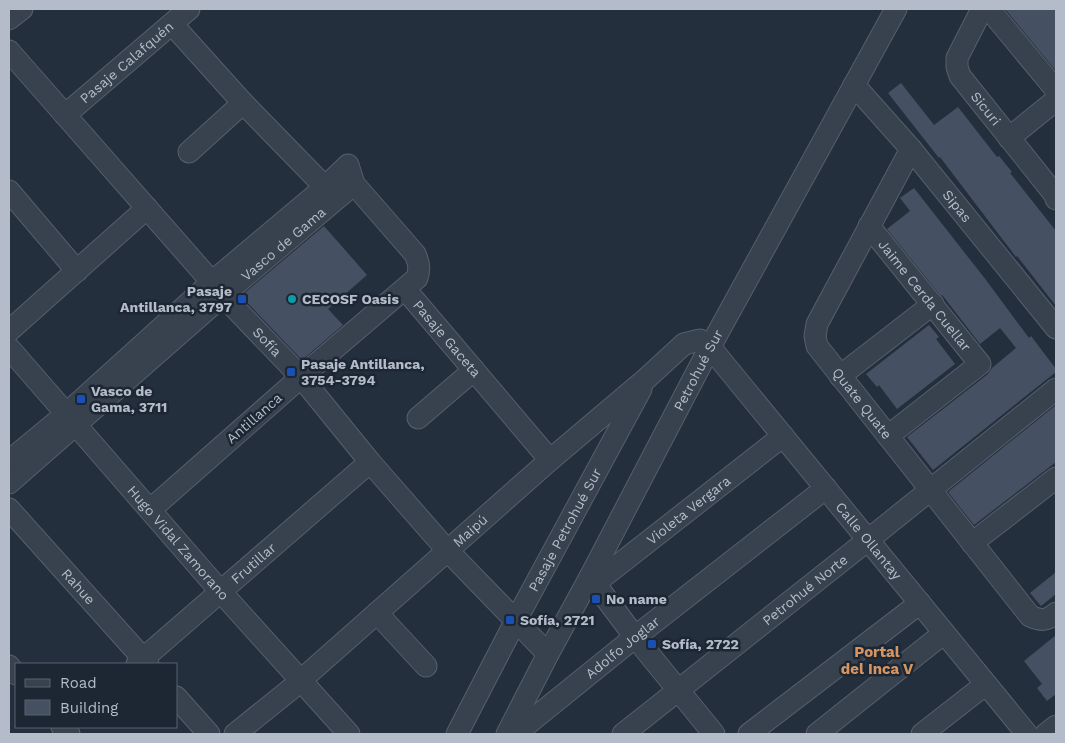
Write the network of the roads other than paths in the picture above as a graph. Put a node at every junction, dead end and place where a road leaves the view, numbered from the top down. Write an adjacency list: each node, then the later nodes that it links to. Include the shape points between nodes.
1 (22, 9): 6 (street)
2 (189, 9): 7 (street, Pasaje Calafquén)
3 (896, 9): 9 (street, Petrohué Sur)
4 (982, 9): 14 (street, Sicuri, via 957,58 957,67 960,76)
5 (989, 9): 10 (street)
6 (9, 19)
7 (172, 24): 12 (street); 13 (street, Pasaje Calafquén)
8 (9, 51): 13 (street, Sofía)
9 (854, 85): 15 (street, Sipas); 29 (street, Petrohué Sur)
10 (1056, 90)
11 (1056, 100): 14 (street)
12 (243, 103): 16 (street); 18 (street)
13 (65, 115): 21 (street, Sofía)
14 (1009, 138): 20 (street, Sicuri)
15 (911, 149): 22 (street, Quate Quate); 27 (street, Sipas)
16 (189, 152)
17 (351, 175): 18 (street, Vasco de Gama); 24 (street, Vasco de Gama); 25 (street, Pasaje Gaceta, via 419,262 417,278)
18 (325, 187): 24 (street, Vasco de Gama)
19 (9, 191): 23 (street)
20 (1056, 196)
21 (147, 208): 23 (street); 24 (street, Sofía)
22 (869, 226): 26 (street, Jaime Cerda Cuellar); 32 (street, Quate Quate, via 817,324 817,346)
23 (77, 270): 28 (street)
24 (218, 289): 33 (street, Sofía); 37 (street, Vasco de Gama)
25 (405, 289): 31 (street, Pasaje Gaceta); 33 (street, Antillanca)
26 (933, 304): 32 (street); 39 (street, Jaime Cerda Cuellar, via 980,364)
27 (1056, 328)
28 (9, 331)
29 (710, 347): 34 (street, Maipú, via 700,340 684,344); 38 (street, Calle Ollantay); 52 (street, Petrohué Sur)
30 (9, 348): 37 (street, Hugo Vidal Zamorano)
31 (474, 370): 36 (street); 40 (street, Pasaje Gaceta)
32 (840, 376): 39 (street, Quate Quate)
33 (301, 377): 42 (street, Sofía); 48 (street, Antillanca)
34 (647, 378): 40 (street, Maipú); 57 (street, Pasaje Petrohué Sur)
35 (1056, 389): 46 (street, Petrohué Norte)
36 (418, 418)
37 (71, 419): 41 (street, Vasco de Gama); 44 (street, Vasco de Gama); 48 (street, Hugo Vidal Zamorano)
38 (783, 436): 45 (street, Calle Ollantay); 52 (street, Violeta Vergara)
39 (888, 436): 46 (street, Quate Quate)
40 (550, 460): 51 (street, Maipú)
41 (9, 461)
42 (370, 462): 51 (street, Sofía); 53 (street, Frutillar)
43 (1056, 478): 50 (street)
44 (9, 483)
45 (826, 488): 49 (street, Calle Ollantay); 59 (street, Adolfo Joglar)
46 (930, 490): 49 (street, Petrohué Norte); 50 (street, Quate Quate)
47 (9, 509): 61 (street, Rahue)
48 (150, 510): 53 (street, Hugo Vidal Zamorano)
49 (868, 540): 54 (street, Calle Ollantay); 65 (street, Petrohué Norte)
50 (972, 543): 56 (street, Quate Quate, via 1030,616 1038,620)
51 (447, 550): 55 (street, Maipú); 57 (street, Sofía)
52 (592, 581): 59 (street); 60 (street, Petrohué Sur)
53 (221, 592): 61 (street, Frutillar); 63 (street, Hugo Vidal Zamorano)
54 (920, 603): 58 (street, Calle Ollantay); 76 (street)
55 (377, 613): 62 (street); 63 (street, Maipú)
56 (1053, 616)
57 (515, 622): 60 (street, Sofía); 71 (street, Pasaje Petrohué Sur)
58 (944, 633): 64 (street, Calle Ollantay); 77 (street)
59 (635, 638): 65 (street); 73 (street, Adolfo Joglar)
60 (548, 654): 72 (street, Petrohué Sur)
61 (143, 662)
62 (426, 666)
63 (300, 681): 69 (street, Maipú); 70 (street, Hugo Vidal Zamorano)
64 (986, 684): 78 (street); 79 (street, Calle Ollantay)
65 (678, 690): 74 (street, Petrohué Norte); 75 (street)
66 (178, 699): 68 (street)
67 (1056, 726): 80 (street)
68 (209, 734)
69 (235, 734)
70 (349, 734)
71 (456, 734)
72 (507, 734)
73 (515, 734)
74 (623, 734)
75 (714, 734)
76 (749, 734)
77 (817, 734)
78 (922, 734)
79 (1027, 734)
80 (1046, 734)

